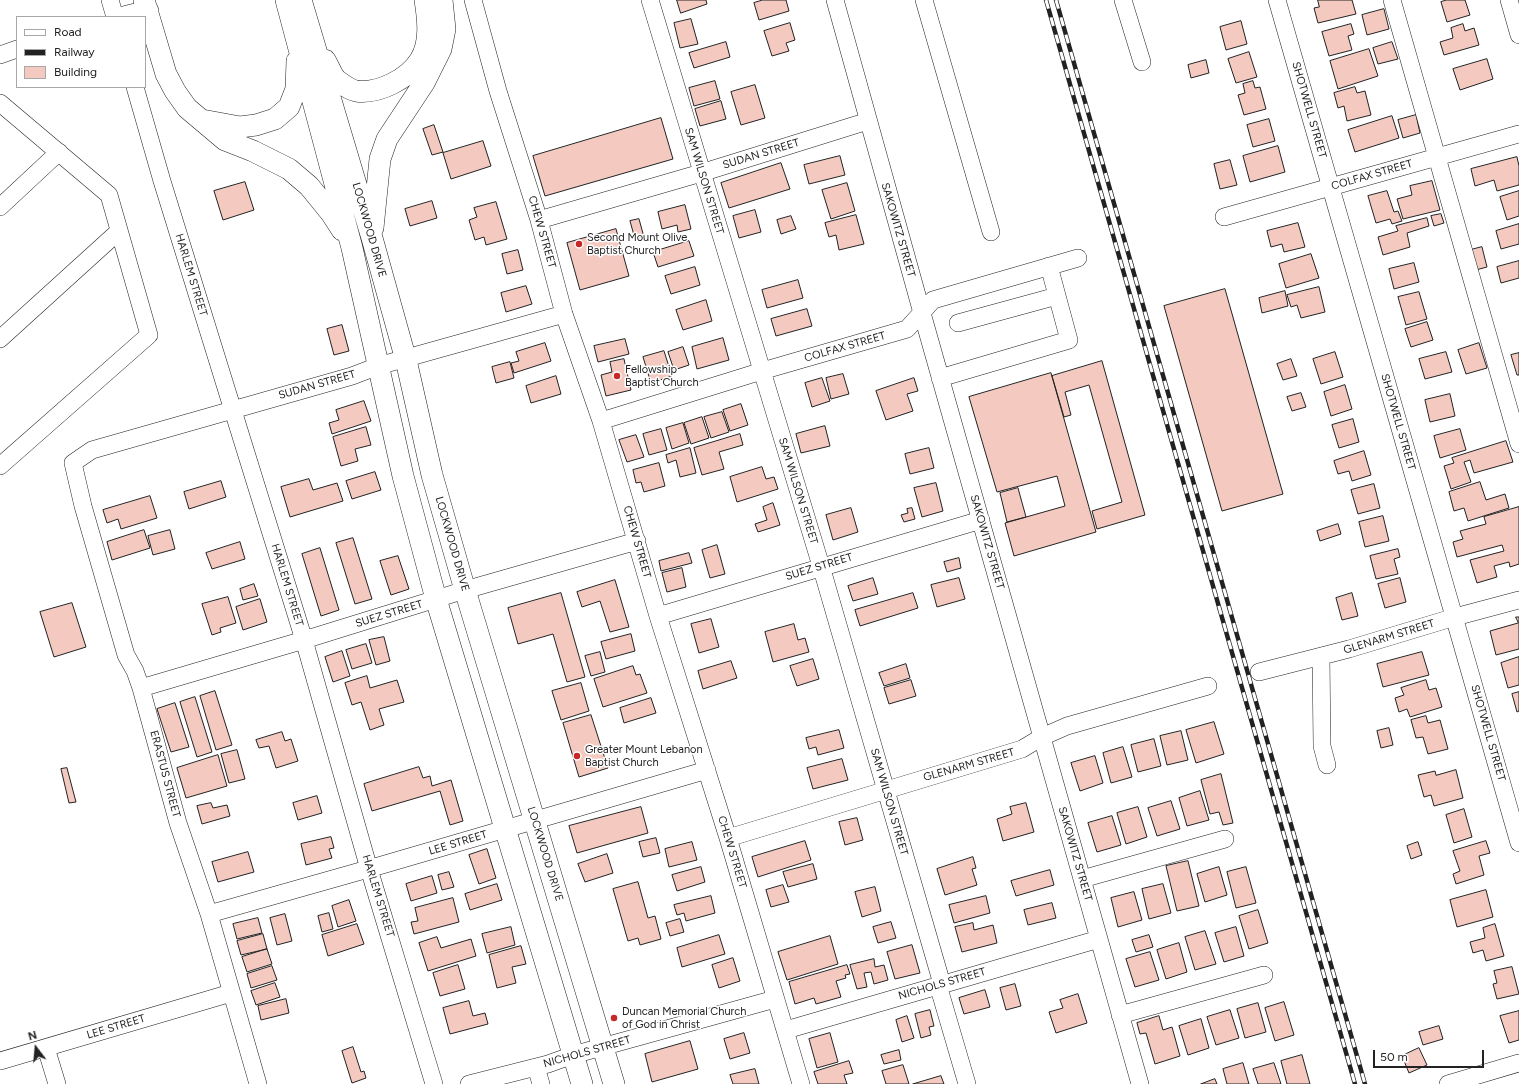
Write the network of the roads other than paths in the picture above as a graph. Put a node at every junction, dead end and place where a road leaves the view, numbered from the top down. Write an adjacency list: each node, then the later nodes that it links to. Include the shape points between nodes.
1 (110, 0): 15 (street)
2 (286, 0): 18 (main road, LOCKWOOD DRIVE)
3 (301, 0): 18 (main road, LOCKWOOD DRIVE)
4 (425, 0): 18 (main road, via 428,20 427,42 420,60 394,84 374,90 355,91 337,80)
5 (442, 0): 36 (main road, via 445,29 442,49 424,83 387,139 380,159)
6 (473, 0): 33 (street, CHEW STREET, via 498,91)
7 (650, 0): 29 (street, SAM WILSON STREET)
8 (835, 0): 25 (street, SAKOWITZ STREET)
9 (924, 0): 35 (street)
10 (1122, 0): 21 (street)
11 (1277, 0): 30 (street, SHOTWELL STREET)
12 (1392, 0): 28 (street)
13 (1509, 0): 17 (street)
14 (146, 5): 16 (main road); 24 (main road, via 166,74 186,108)
15 (115, 16)
16 (126, 16)
17 (1519, 35)
18 (304, 36): 24 (main road, via 296,89 289,107 275,119 240,127); 36 (main road, LOCKWOOD DRIVE); 37 (main road, LOCKWOOD DRIVE)
19 (16, 50): 20 (street)
20 (0, 55)
21 (1142, 62)
22 (135, 88): 49 (street, HARLEM STREET)
23 (0, 103): 27 (street)
24 (201, 120): 37 (main road, via 225,140 253,151 294,173 331,212)
25 (868, 121): 29 (street, SUDAN STREET); 41 (street, SAKOWITZ STREET)
26 (1519, 134): 28 (street, COLFAX STREET)
27 (58, 152): 31 (street); 34 (street, via 109,195)
28 (1437, 157): 30 (street, COLFAX STREET); 51 (street)
29 (701, 173): 33 (street, SUDAN STREET); 47 (street, SAM WILSON STREET)
30 (1331, 187): 32 (street, COLFAX STREET); 61 (street, SHOTWELL STREET)
31 (0, 207)
32 (1224, 217)
33 (539, 220): 42 (street, CHEW STREET)
34 (119, 231): 44 (street); 53 (street, via 149,336)
35 (992, 232)
36 (372, 238): 45 (main road, LOCKWOOD DRIVE)
37 (352, 248): 46 (main road, LOCKWOOD DRIVE)
38 (1078, 258): 39 (street, COLFAX STREET)
39 (1049, 266): 40 (street); 41 (street, COLFAX STREET, via 934,300)
40 (1058, 296): 43 (street); 48 (street, via 1069,340)
41 (922, 313): 47 (street, COLFAX STREET, via 907,329); 48 (street, SAKOWITZ STREET)
42 (564, 314): 45 (street, SUDAN STREET); 50 (street, CHEW STREET)
43 (958, 323)
44 (0, 339)
45 (406, 360): 46 (street, SUDAN STREET); 57 (main road, LOCKWOOD DRIVE, via 432,475)
46 (378, 366): 49 (street, SUDAN STREET, via 352,376); 58 (main road, LOCKWOOD DRIVE, via 403,476)
47 (762, 371): 50 (street, COLFAX STREET); 56 (street, SAM WILSON STREET)
48 (940, 378): 54 (street, SAKOWITZ STREET)
49 (233, 410): 52 (street, SUDAN STREET, via 92,450); 62 (street, HARLEM STREET)
50 (601, 420): 55 (street, CHEW STREET)
51 (1519, 444)
52 (73, 463): 66 (street, ERASTUS STREET, via 126,655)
53 (0, 466)
54 (981, 520): 56 (street, SUEZ STREET); 67 (street, SAKOWITZ STREET)
55 (636, 541): 57 (street, SUEZ STREET); 60 (street, CHEW STREET)
56 (821, 566): 60 (street, SUEZ STREET); 70 (street, SAM WILSON STREET)
57 (465, 590): 58 (street, SUEZ STREET); 71 (main road, LOCKWOOD DRIVE)
58 (436, 599): 62 (street, SUEZ STREET); 72 (main road, LOCKWOOD DRIVE)
59 (1519, 600): 61 (street, GLENARM STREET)
60 (658, 616): 69 (street, CHEW STREET)
61 (1455, 617): 63 (street, GLENARM STREET); 75 (street, SHOTWELL STREET)
62 (304, 640): 66 (street, SUEZ STREET); 76 (street, HARLEM STREET)
63 (1322, 656): 64 (street, GLENARM STREET); 68 (street, via 1322,746)
64 (1259, 672)
65 (1208, 686): 67 (street, GLENARM STREET, via 1067,726)
66 (141, 688): 78 (street, ERASTUS STREET, via 178,823)
67 (1042, 738): 70 (street, GLENARM STREET, via 1022,749); 77 (street, SAKOWITZ STREET)
68 (1327, 765)
69 (707, 770): 71 (street, LEE STREET); 73 (street, CHEW STREET)
70 (885, 790): 73 (street, GLENARM STREET); 81 (street, SAM WILSON STREET)
71 (535, 821): 72 (street, LEE STREET); 87 (main road, LOCKWOOD DRIVE)
72 (505, 828): 76 (street, LEE STREET); 88 (main road, LOCKWOOD DRIVE)
73 (728, 838): 83 (street, CHEW STREET)
74 (1225, 840): 77 (street)
75 (1519, 843)
76 (369, 869): 78 (street, LEE STREET); 94 (street, HARLEM STREET)
77 (1082, 880): 79 (street, SAKOWITZ STREET)
78 (209, 914): 82 (street, ERASTUS STREET)
79 (1099, 939): 81 (street, NICHOLS STREET); 84 (street, SAKOWITZ STREET)
80 (1264, 975): 84 (street)
81 (940, 984): 85 (street, NICHOLS STREET); 100 (street, SAM WILSON STREET)
82 (231, 993): 86 (street, LEE STREET); 93 (street, ERASTUS STREET)
83 (775, 999): 85 (street, CHEW STREET); 87 (street, NICHOLS STREET)
84 (1120, 1015): 101 (street, SAKOWITZ STREET)
85 (786, 1030): 99 (street, CHEW STREET)
86 (46, 1048): 89 (street, LEE STREET); 92 (street)
87 (603, 1048): 88 (street, NICHOLS STREET); 98 (main road, LOCKWOOD DRIVE)
88 (573, 1055): 91 (street, NICHOLS STREET); 97 (main road, LOCKWOOD DRIVE)
89 (0, 1061)
90 (1519, 1064): 102 (street)
91 (536, 1067): 95 (street, NICHOLS STREET); 96 (street)
92 (57, 1084)
93 (258, 1084)
94 (434, 1084)
95 (469, 1084)
96 (541, 1084)
97 (582, 1084)
98 (614, 1084)
99 (801, 1084)
100 (967, 1084)
101 (1140, 1084)
102 (1448, 1084)

